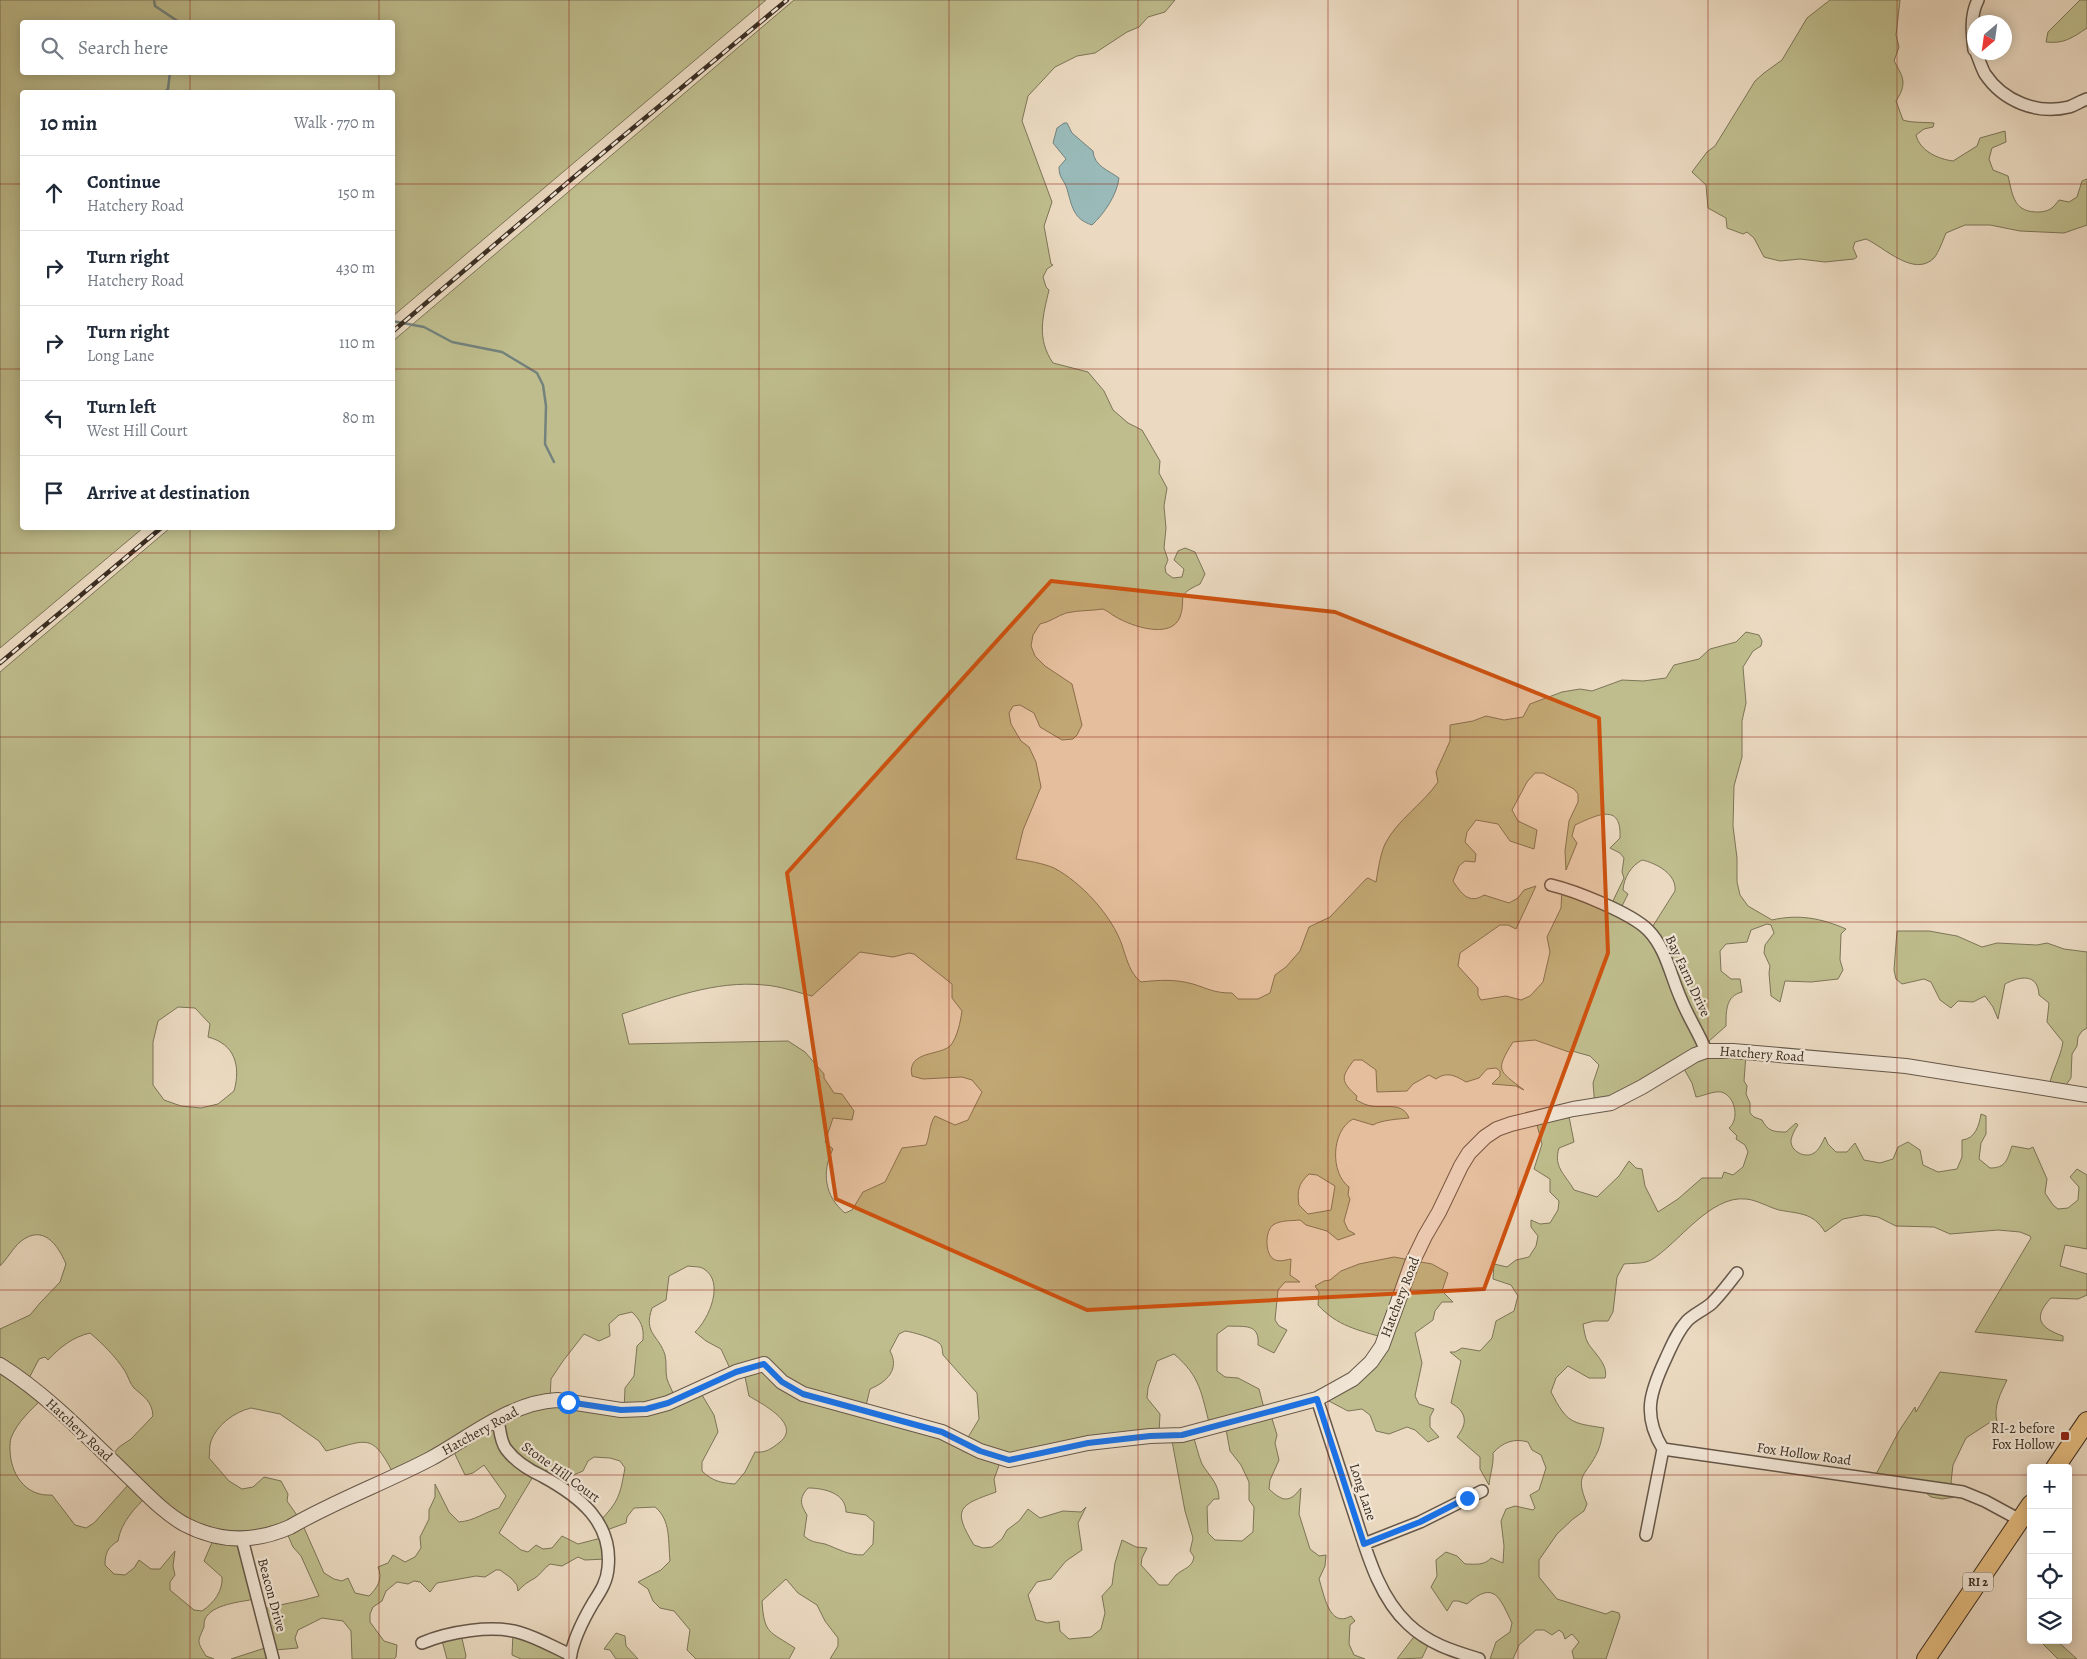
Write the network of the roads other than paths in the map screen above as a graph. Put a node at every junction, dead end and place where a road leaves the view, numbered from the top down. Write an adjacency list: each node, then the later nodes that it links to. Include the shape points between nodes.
1 (1978, 0): 2 (street)
2 (1974, 15)
3 (1979, 60): 4 (street, via 1998,89 2028,107 2070,107)
4 (2087, 99)
5 (1551, 885): 6 (street, Bay Farm Drive, via 1606,906 1650,932 1660,947 1681,1001)
6 (1706, 1051): 7 (street, Hatchery Road, via 1906,1066); 10 (street, Hatchery Road, via 1611,1103 1511,1124 1485,1137 1461,1166 1425,1236 1382,1346 1353,1379)
7 (2087, 1095)
8 (1737, 1273): 13 (street, via 1711,1304 1687,1320 1656,1380 1650,1399 1650,1418 1655,1437)
9 (0, 1365): 19 (street, Hatchery Road, via 30,1384 173,1516 203,1532 222,1538)
10 (1317, 1399): 11 (street, Hatchery Road, via 1182,1435 1088,1443 1009,1460 980,1451 942,1432 803,1394 782,1382 764,1364 736,1372 668,1403 646,1409 621,1410 548,1401); 20 (street, Long Lane)
11 (498, 1420): 19 (street, Hatchery Road, via 429,1459 290,1527); 22 (street, Stone Hill Court, via 509,1452 586,1507 605,1535 609,1558 606,1580 578,1633)
12 (2087, 1421): 14 (main road)
13 (1663, 1449): 17 (street, Fox Hollow Road, via 1963,1492); 18 (street)
14 (2059, 1464)
15 (1482, 1491): 20 (street, via 1420,1522)
16 (2028, 1509): 17 (main road, RI 2)
17 (2020, 1520): 25 (main road, RI 2)
18 (1646, 1535)
19 (242, 1539): 23 (street, Beacon Drive)
20 (1364, 1544): 24 (street, Long Lane, via 1382,1588 1410,1626 1443,1648)
21 (422, 1643): 22 (street, via 464,1631 505,1631 525,1634)
22 (571, 1657)
23 (273, 1659)
24 (1479, 1659)
25 (1926, 1659)

